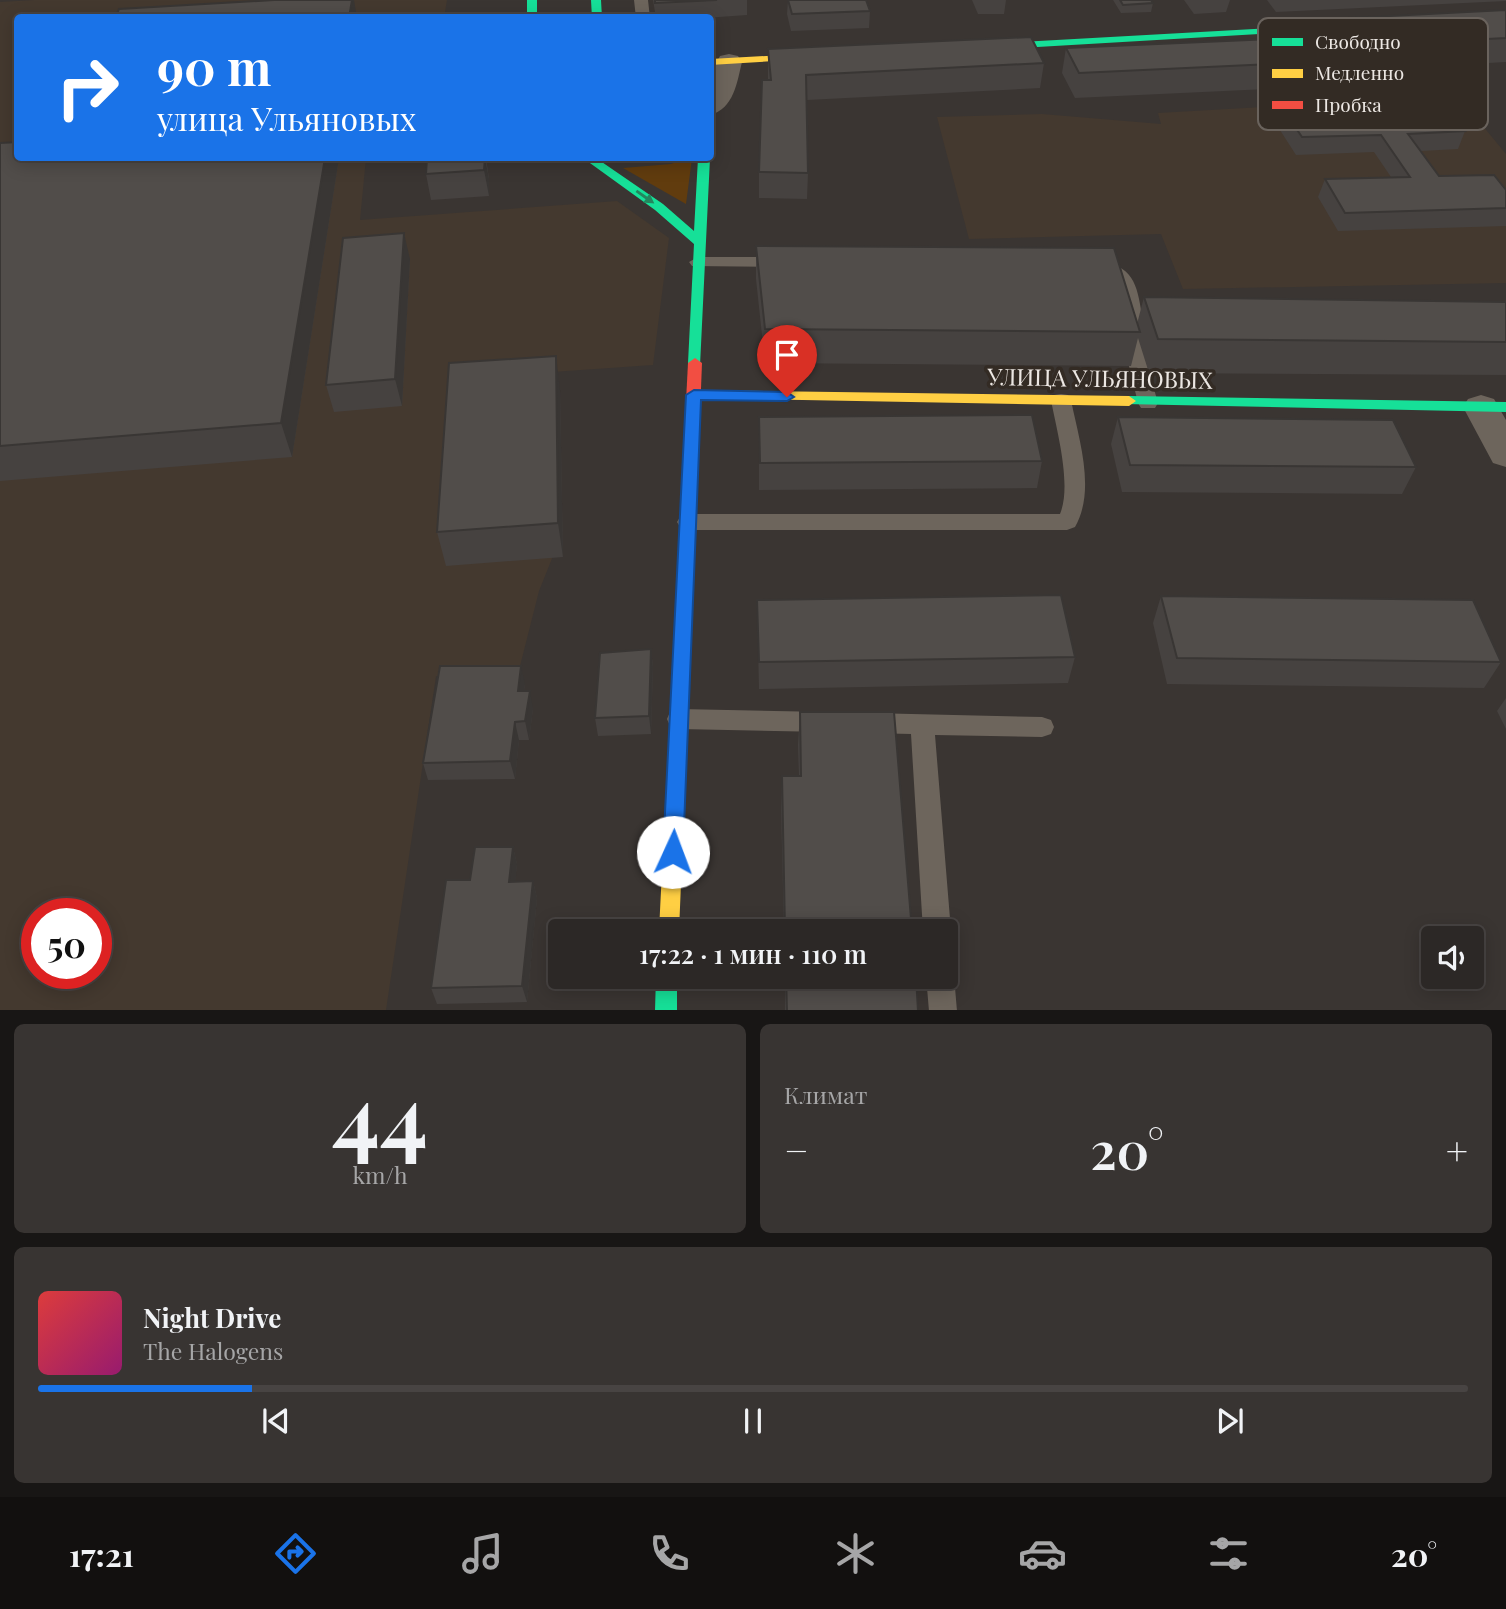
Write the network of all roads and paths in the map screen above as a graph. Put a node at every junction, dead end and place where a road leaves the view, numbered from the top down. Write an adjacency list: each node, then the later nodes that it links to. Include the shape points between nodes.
1 (1258, 32): 2 (street)
2 (965, 48)
3 (831, 56): 4 (street)
4 (720, 62): 5 (street, via 720,94)
5 (714, 102)
6 (592, 161): 8 (street, one-way to 8, via 659,207)
7 (704, 161): 8 (street)
8 (700, 243): 9 (street)
9 (698, 262): 10 (lane); 14 (street)
10 (810, 262)
11 (1073, 264): 12 (lane, via 1101,265 1123,274)
12 (1133, 320): 13 (lane); 16 (lane, via 1129,338)
13 (1160, 321)
14 (694, 395): 15 (street, УЛИЦА УЛЬЯНОВЫХ); 19 (street)
15 (1061, 400): 16 (street, УЛИЦА УЛЬЯНОВЫХ); 19 (lane, via 1075,502 1067,522)
16 (1148, 403): 17 (street, УЛИЦА УЛЬЯНОВЫХ)
17 (1493, 407): 18 (street)
18 (1506, 454)
19 (688, 522): 20 (street)
20 (679, 719): 21 (lane); 23 (street)
21 (922, 724): 22 (lane); 24 (lane)
22 (1042, 726)
23 (670, 919)
24 (936, 919)
25 (667, 989): 27 (street)
26 (941, 989): 28 (lane)
27 (666, 1010)
28 (943, 1010)

